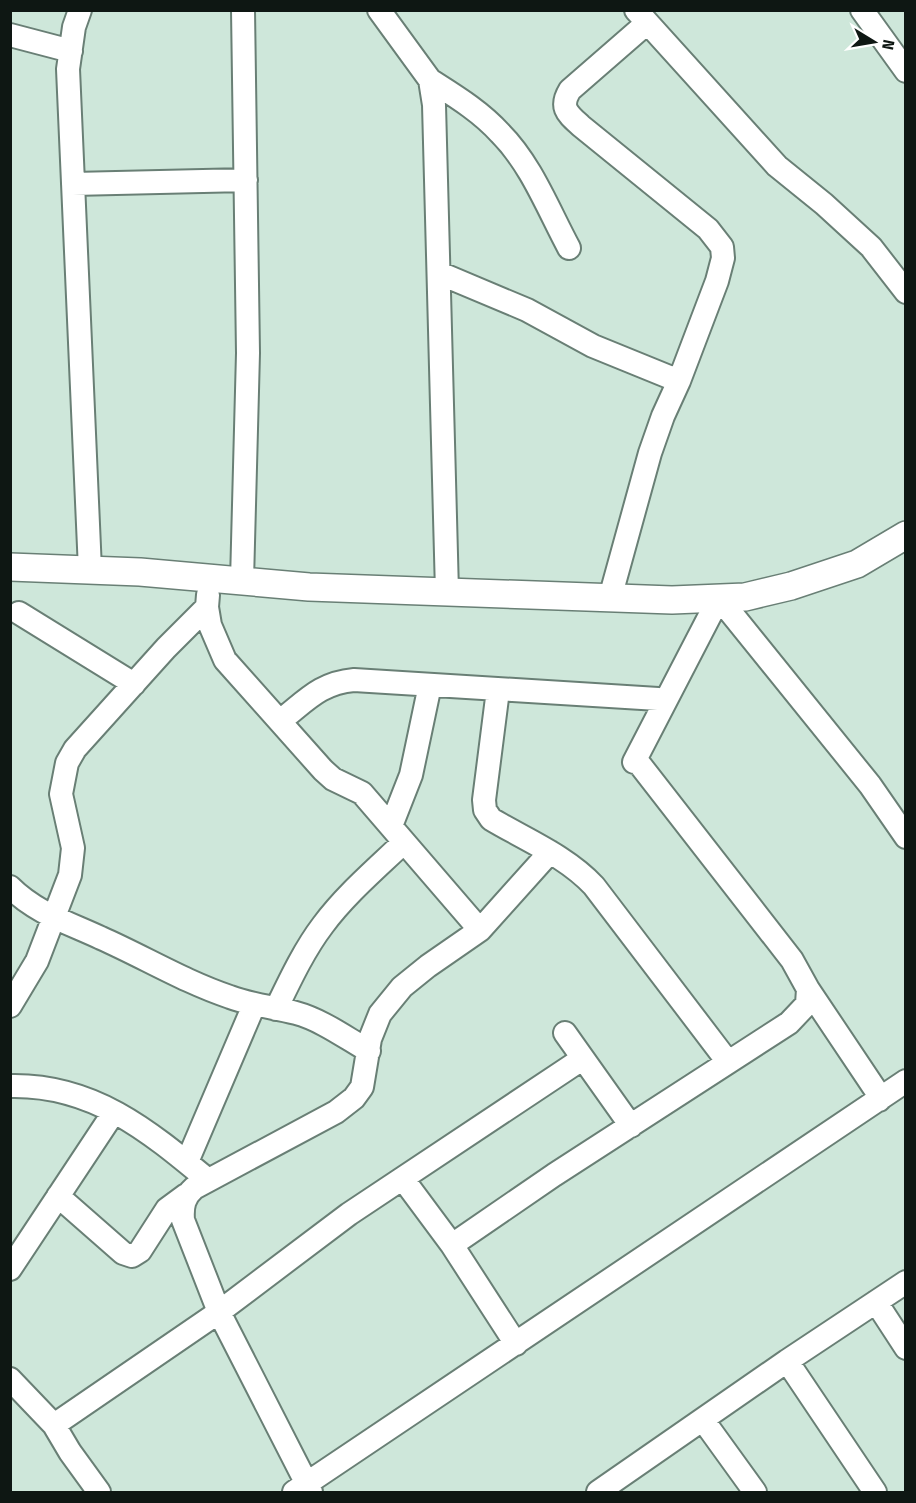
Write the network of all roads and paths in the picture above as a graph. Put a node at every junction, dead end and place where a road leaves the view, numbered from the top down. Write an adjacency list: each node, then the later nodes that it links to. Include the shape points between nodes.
1 (80, 10): 7 (street)
2 (243, 10): 10 (street)
3 (379, 10): 9 (street)
4 (862, 10): 8 (street)
5 (641, 17): 14 (street, via 777,166 871,247); 15 (street, via 570,90 564,104 568,115 708,229 722,248 717,281)
6 (10, 34): 7 (street)
7 (71, 51): 11 (street, via 68,69)
8 (906, 71)
9 (430, 80): 12 (street, via 479,112 511,145); 13 (street)
10 (246, 180): 11 (street); 20 (street, via 248,353)
11 (73, 184): 18 (street)
12 (569, 248)
13 (439, 273): 15 (street, via 527,310 592,346); 21 (street)
14 (906, 292)
15 (679, 381): 22 (street, via 650,453)
16 (906, 536): 23 (street, via 846,568 745,597)
17 (10, 567): 18 (street)
18 (90, 570): 19 (street)
19 (210, 578): 20 (street); 24 (street)
20 (242, 581): 21 (street)
21 (447, 592): 22 (street)
22 (610, 598): 23 (street)
23 (719, 598): 32 (street, via 870,784); 37 (street, via 638,764 792,960)
24 (207, 607): 26 (street); 30 (street, via 225,660)
25 (19, 614): 26 (street)
26 (134, 684): 35 (street, via 67,763 61,794 73,862)
27 (430, 685): 28 (street); 30 (street, via 340,681 318,690); 31 (street)
28 (498, 690): 29 (street); 33 (street, via 485,810 491,819)
29 (658, 699)
30 (280, 721): 31 (street, via 323,770 362,793)
31 (398, 834): 36 (street); 40 (street, via 310,943)
32 (906, 837)
33 (550, 852): 36 (street); 44 (street, via 581,872 594,886)
34 (10, 887): 35 (street)
35 (53, 917): 38 (street, via 180,976); 39 (street, via 36,961)
36 (480, 930): 42 (street, via 402,987 380,1014)
37 (808, 989): 44 (street, via 807,1004 789,1023); 47 (street)
38 (254, 1005): 40 (street); 50 (street)
39 (10, 1006)
40 (276, 1009): 42 (street, via 318,1022)
41 (565, 1033): 43 (street)
42 (369, 1051): 52 (street, via 362,1087 354,1098 336,1112)
43 (582, 1059): 49 (street); 51 (street)
44 (728, 1062): 49 (street)
45 (906, 1082): 47 (street)
46 (10, 1086): 48 (street, via 60,1090)
47 (880, 1099): 60 (street)
48 (114, 1112): 50 (street, via 143,1128); 54 (street)
49 (631, 1126): 55 (street)
50 (187, 1162): 52 (street)
51 (402, 1179): 55 (street); 59 (street)
52 (208, 1180): 53 (street)
53 (186, 1195): 54 (street, via 167,1209 140,1251 132,1256 123,1253); 59 (street, via 183,1220)
54 (58, 1196): 56 (street)
55 (452, 1245): 60 (street)
56 (10, 1269)
57 (906, 1282): 58 (street)
58 (876, 1302): 61 (street); 62 (street)
59 (219, 1312): 65 (street); 66 (street)
60 (516, 1344): 66 (street)
61 (906, 1348)
62 (787, 1361): 64 (street); 70 (street)
63 (10, 1379): 65 (street)
64 (703, 1420): 68 (street); 69 (street)
65 (54, 1425): 67 (street)
66 (304, 1490)
67 (99, 1492)
68 (598, 1492)
69 (755, 1492)
70 (875, 1492)

